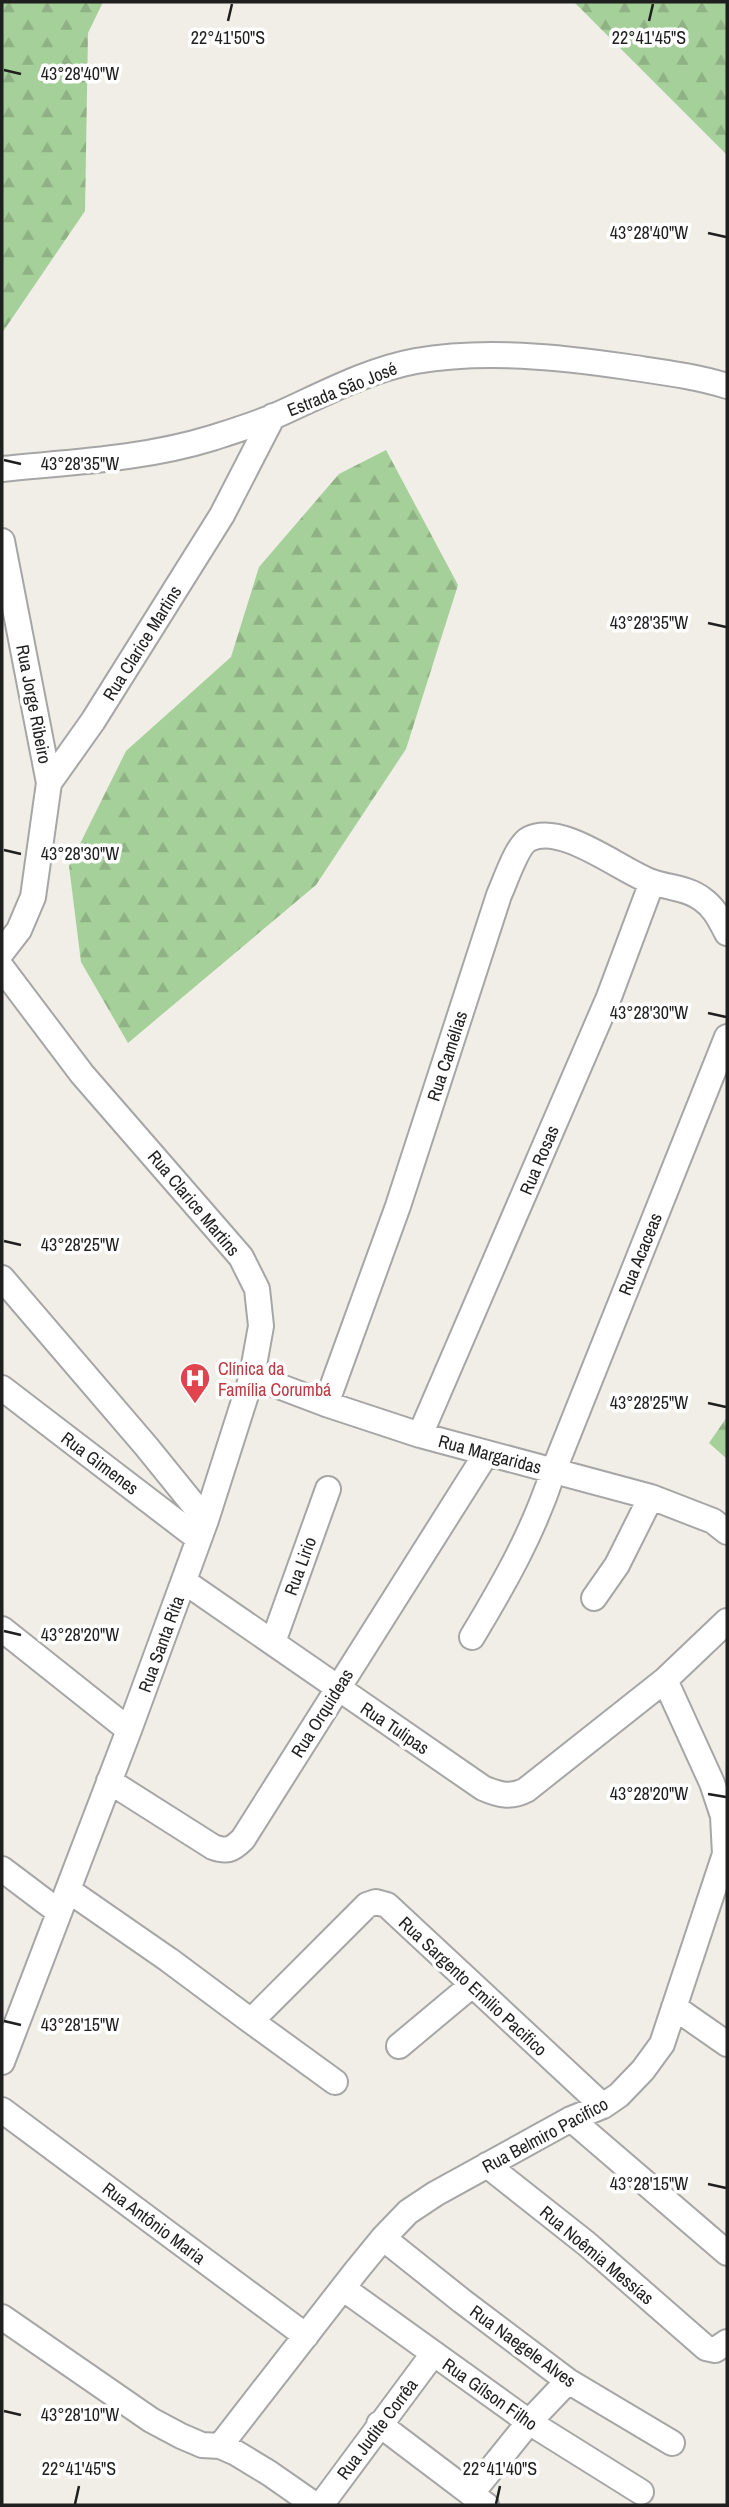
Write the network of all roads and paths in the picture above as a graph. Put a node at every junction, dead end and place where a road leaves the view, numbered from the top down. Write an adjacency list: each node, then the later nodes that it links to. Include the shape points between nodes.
1 (727, 386): 2 (street, Estrada São José, via 582,360 449,357 384,369)
2 (273, 416): 3 (street, Estrada São José, via 210,438 118,458); 5 (street, Rua Clarice Martins, via 222,515)
3 (2, 468)
4 (2, 541): 5 (street, Rua Jorge Ribeiro)
5 (49, 783): 8 (street, Rua Clarice Martins, via 33,897 19,930)
6 (652, 882): 7 (street, Rua Camélias, via 703,899); 14 (street, Rua Camélias, via 568,839 544,836 528,839 520,848 499,895 398,1206); 15 (street, Rua Rosas, via 609,997)
7 (727, 933)
8 (2, 952)
9 (2, 968): 12 (street, Rua Clarice Martins, via 82,1074 241,1257 257,1289 261,1326)
10 (727, 1037): 17 (street, Rua Acaceas)
11 (2, 1278): 20 (street, via 146,1446)
12 (252, 1376): 14 (street, Rua Margaridas); 20 (street, Rua Clarice Martins)
13 (2, 1388): 20 (street, Rua Gimenes)
14 (326, 1404): 15 (street, Rua Margaridas)
15 (420, 1435): 16 (street, Rua Margaridas)
16 (486, 1454): 17 (street, Rua Margaridas); 29 (street, Rua Orquideas)
17 (553, 1472): 19 (street, Rua Margaridas); 26 (street, via 519,1559)
18 (328, 1489): 27 (street, Rua Lirio)
19 (651, 1497): 21 (street, Rua Margaridas, via 713,1521); 23 (street, via 617,1565)
20 (202, 1529): 22 (street, Rua Santa Rita)
21 (727, 1532)
22 (184, 1582): 27 (street, Rua Tulipas); 32 (street, Rua Santa Rita)
23 (594, 1598)
24 (727, 1621): 28 (street)
25 (2, 1629): 32 (street)
26 (472, 1637)
27 (272, 1642): 29 (street, Rua Tulipas)
28 (665, 1681): 30 (street); 31 (street, Rua Belmiro Pacifico)
29 (337, 1688): 30 (street, Rua Tulipas, via 483,1788 506,1796 526,1790); 33 (street, Rua Orquideas, via 234,1848 213,1847)
30 (639, 1699): 31 (street)
31 (681, 1714): 37 (street, Rua Belmiro Pacifico, via 723,1816 724,1854)
32 (130, 1730): 33 (street, Rua Santa Rita)
33 (109, 1781): 35 (street, Rua Santa Rita)
34 (2, 1869): 35 (street)
35 (63, 1901): 38 (street, via 170,1960); 41 (street, Rua Santa Rita)
36 (472, 1985): 38 (street, Rua Sargento Emilio Pacifico, via 387,1905 376,1902 367,1905); 40 (street); 43 (street, Rua Sargento Emilio Pacifico)
37 (674, 2007): 39 (street); 43 (street, Rua Belmiro Pacifico, via 662,2044 643,2070)
38 (251, 2021): 42 (street)
39 (727, 2043)
40 (399, 2046)
41 (2, 2062)
42 (335, 2082)
43 (603, 2106): 45 (street, Rua Belmiro Pacifico)
44 (2, 2110): 51 (street, Rua Antônio Maria)
45 (571, 2119): 46 (street, Rua Belmiro Pacifico); 48 (street)
46 (487, 2165): 47 (street, Rua Belmiro Pacifico, via 408,2212); 52 (street, Rua Noêmia Messías)
47 (383, 2238): 49 (street, Rua Belmiro Pacifico); 54 (street, Rua Naegele Alves)
48 (727, 2253)
49 (344, 2289): 51 (street, Rua Belmiro Pacifico); 53 (street, Rua Gílson Filho)
50 (2, 2317): 58 (street, via 151,2420 202,2445)
51 (306, 2336): 58 (street, Rua Belmiro Pacifico)
52 (717, 2345)
53 (433, 2354): 55 (street, Rua Gílson Filho); 56 (street, Rua Judite Corrêa)
54 (568, 2381): 55 (street); 57 (street, Rua Naegele Alves)
55 (529, 2422): 59 (street, Rua Gílson Filho); 60 (street)
56 (379, 2424): 60 (street); 62 (street, Rua Judite Corrêa)
57 (672, 2442)
58 (220, 2446): 61 (street)
59 (640, 2492)
60 (479, 2500)
61 (315, 2505)
62 (321, 2505)

